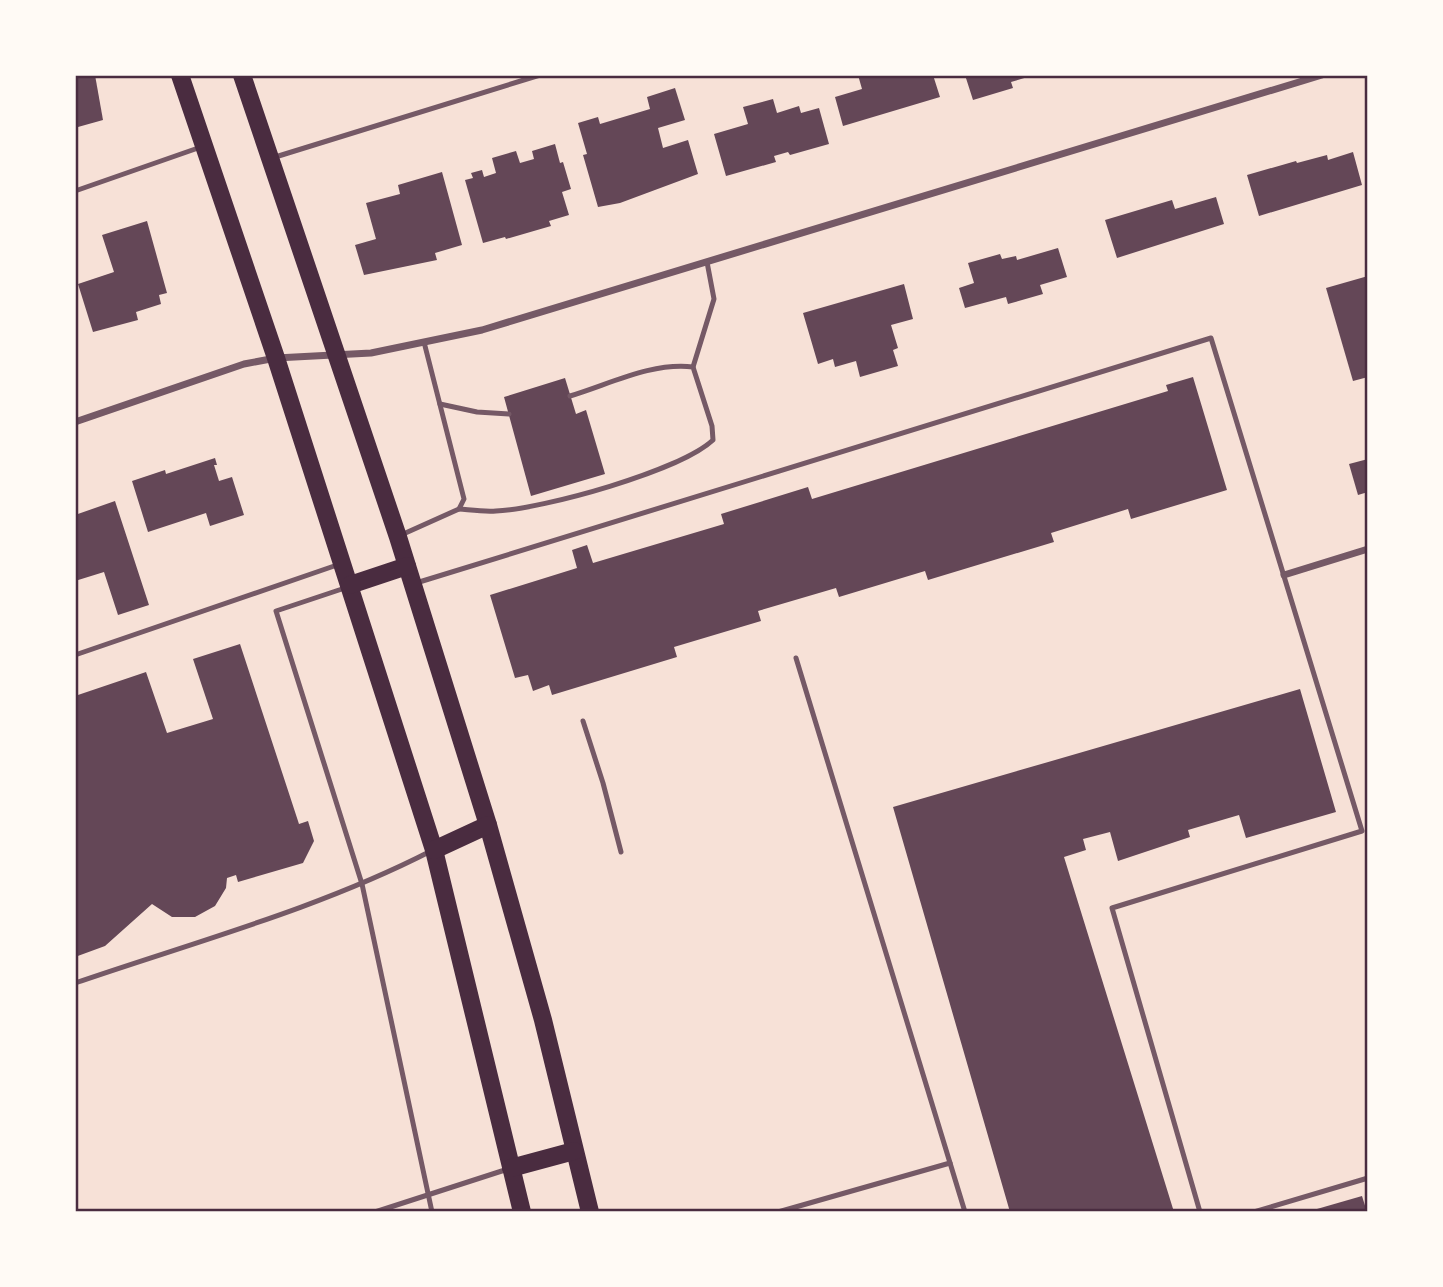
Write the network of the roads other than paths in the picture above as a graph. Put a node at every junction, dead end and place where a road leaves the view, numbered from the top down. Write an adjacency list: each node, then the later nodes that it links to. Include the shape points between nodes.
1 (180, 75): 5 (main road)
2 (242, 75): 6 (main road)
3 (540, 75): 6 (lane)
4 (1322, 75): 8 (street)
5 (205, 146): 7 (lane); 11 (main road)
6 (270, 159): 10 (main road)
7 (75, 191)
8 (707, 262): 9 (street, via 482,330); 12 (lane, via 715,299)
9 (424, 342): 10 (street); 14 (lane)
10 (337, 356): 11 (street); 18 (main road)
11 (276, 358): 16 (street); 20 (main road)
12 (693, 367): 13 (lane, via 678,365 641,373); 17 (lane, via 712,426 713,440 702,450 630,479 546,504 496,511)
13 (570, 396)
14 (440, 404): 15 (lane); 17 (lane, via 464,499)
15 (509, 414)
16 (75, 422)
17 (459, 509): 18 (lane)
18 (398, 537): 21 (main road)
19 (1368, 549): 22 (street)
20 (343, 563): 24 (main road); 25 (lane)
21 (407, 566): 23 (main road); 24 (main road)
22 (1284, 575): 23 (lane, via 1211,338); 29 (lane)
23 (413, 584): 28 (main road)
24 (351, 585): 30 (main road); 32 (lane, via 276,611)
25 (75, 655)
26 (796, 658): 35 (lane)
27 (583, 721): 31 (lane)
28 (488, 825): 30 (main road); 34 (main road)
29 (1365, 833): 45 (lane, via 1112,908)
30 (434, 850): 32 (lane); 36 (main road)
31 (621, 852)
32 (362, 884): 33 (lane); 38 (lane)
33 (75, 984)
34 (574, 1151): 36 (main road); 43 (main road)
35 (950, 1163): 39 (lane); 44 (lane)
36 (511, 1168): 38 (lane); 42 (main road)
37 (1368, 1178): 46 (lane)
38 (429, 1194): 40 (lane); 41 (lane)
39 (782, 1211)
40 (375, 1212)
41 (432, 1212)
42 (522, 1212)
43 (590, 1212)
44 (965, 1212)
45 (1200, 1212)
46 (1254, 1212)

